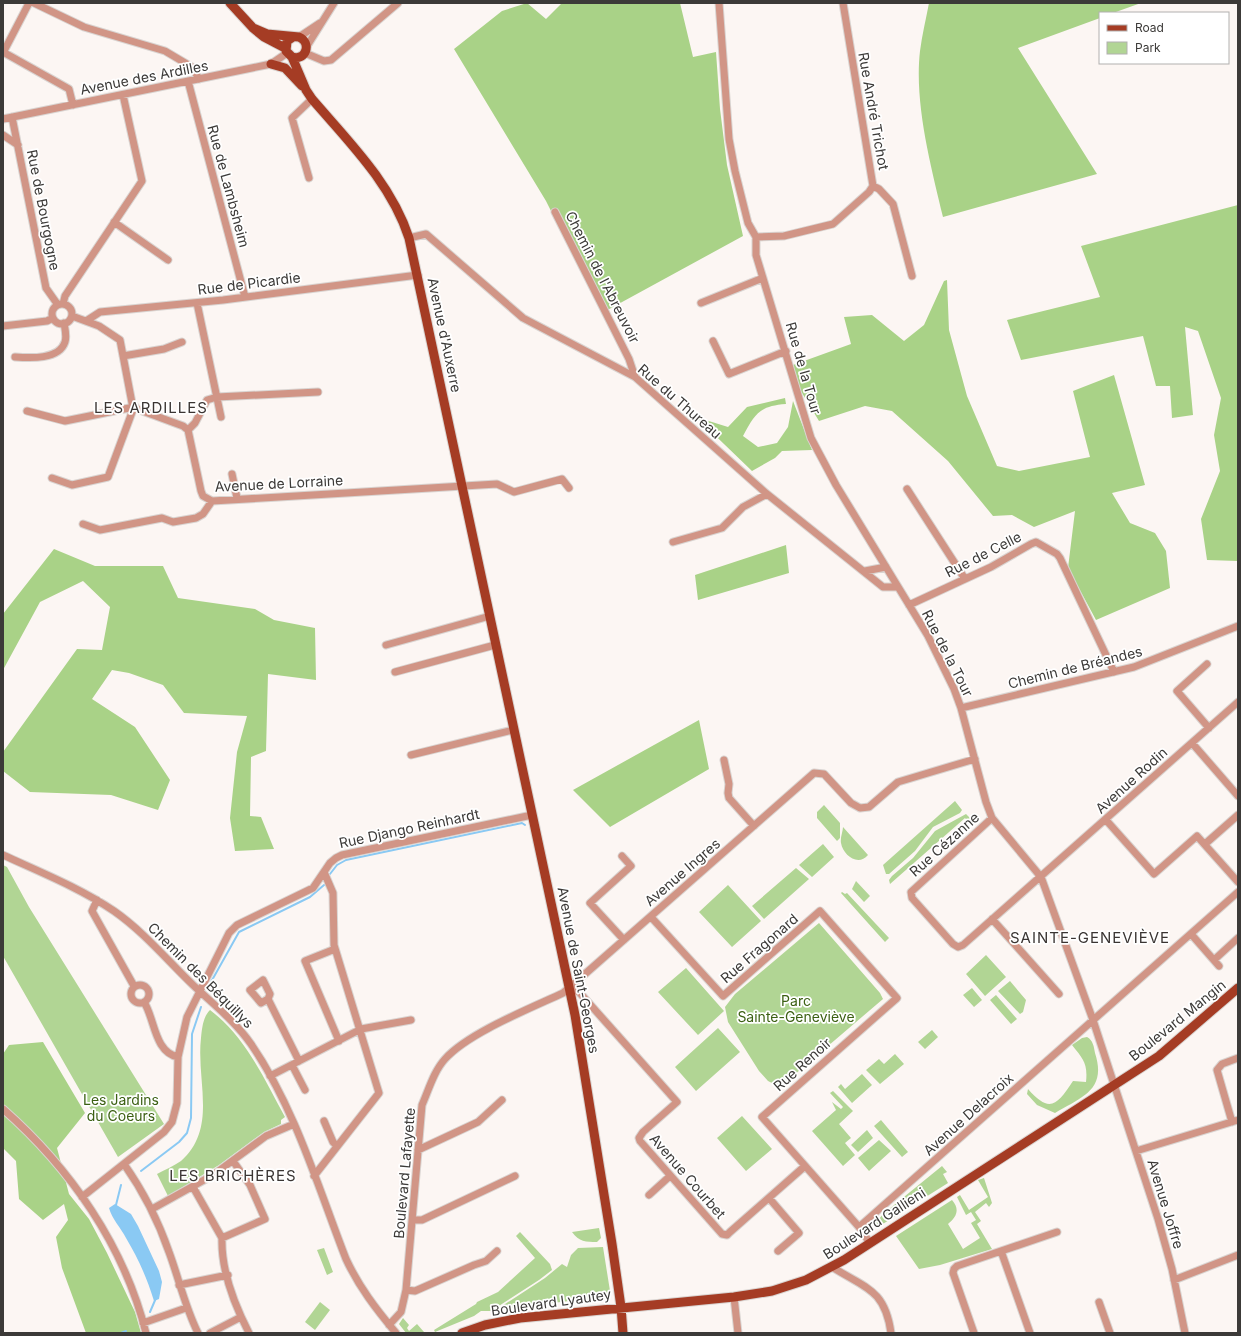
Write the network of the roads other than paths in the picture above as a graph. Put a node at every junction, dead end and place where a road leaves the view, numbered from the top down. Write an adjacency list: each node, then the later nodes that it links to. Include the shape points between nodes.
1 (29, 3): 11 (street)
2 (34, 3): 15 (street, via 84,27 164,51 192,67)
3 (230, 3): 9 (main road)
4 (334, 3): 8 (street)
5 (398, 3): 12 (street, via 331,60 324,61)
6 (719, 3): 29 (street, Rue de la Tour, via 729,139 748,223)
7 (843, 3): 26 (street, Rue André Trichot)
8 (323, 21): 10 (street); 12 (street)
9 (253, 28): 10 (main road, via 267,34); 13 (main road)
10 (296, 37): 12 (main road, via 304,40); 13 (main road, via 287,41)
11 (3, 52): 20 (street, via 69,89)
12 (305, 52): 13 (main road); 17 (main road, Avenue d'Auxerre, via 302,70)
13 (288, 53): 14 (street, Avenue des Ardilles); 17 (main road, Avenue d'Auxerre)
14 (271, 64): 15 (street, Avenue des Ardilles); 17 (main road, via 285,68)
15 (199, 79): 16 (street, Avenue des Ardilles)
16 (188, 81): 18 (street, Avenue des Ardilles); 35 (street, Rue de Lambsheim)
17 (306, 90): 19 (main road, Avenue d'Auxerre)
18 (123, 95): 20 (street, Avenue des Ardilles); 28 (street, via 142,181)
19 (312, 99): 25 (street, via 292,118); 30 (main road, Avenue d'Auxerre, via 380,180 398,210)
20 (73, 105): 21 (street, Avenue des Ardilles)
21 (12, 117): 22 (street, Avenue des Ardilles); 24 (street, Rue de Bourgogne)
22 (3, 119)
23 (3, 135): 24 (street)
24 (18, 145): 38 (street, Rue de Bourgogne, via 46,288)
25 (309, 178)
26 (873, 186): 29 (street, Rue André Trichot, via 833,224 784,236); 33 (street, via 893,204)
27 (555, 212): 49 (street, Chemin de l'Abreuvoir)
28 (114, 222): 31 (street); 38 (street)
29 (756, 237): 34 (street, Rue de la Tour, via 756,255)
30 (409, 238): 32 (main road, Avenue d'Auxerre); 49 (street, Rue du Thureau, via 426,234 523,318)
31 (168, 260)
32 (418, 275): 35 (street, Rue de Picardie); 58 (main road, Avenue d'Auxerre)
33 (912, 276)
34 (763, 278): 37 (street); 46 (street, Rue de la Tour)
35 (245, 297): 36 (street, Rue de Picardie)
36 (197, 303): 41 (street, Rue de Picardie, via 100,312); 51 (street)
37 (701, 303)
38 (60, 304): 39 (street, via 70,308); 40 (street, via 53,309)
39 (72, 316): 41 (street); 42 (street)
40 (53, 318): 42 (street); 43 (street, via 47,321)
41 (86, 321): 47 (street, via 120,340)
42 (64, 323): 48 (street, via 65,341 60,351 31,358)
43 (3, 326)
44 (713, 341): 46 (street, via 729,374)
45 (182, 342): 47 (street, via 164,349)
46 (786, 351): 66 (street, Rue de la Tour, via 811,438 836,485)
47 (123, 356): 52 (street)
48 (15, 357)
49 (636, 377): 61 (street, Rue du Thureau)
50 (318, 392): 51 (street)
51 (217, 398): 54 (street); 55 (street, via 207,400 195,423)
52 (134, 406): 53 (street, via 65,421); 55 (street, via 141,411 184,426); 57 (street, via 108,477 72,485)
53 (27, 411)
54 (221, 417)
55 (188, 430): 63 (street, Avenue de Lorraine, via 201,491 203,496)
56 (232, 474): 62 (street)
57 (52, 478)
58 (462, 487): 59 (street, Avenue de Lorraine, via 496,484 514,492 562,478); 62 (street, Avenue de Lorraine); 71 (main road, Avenue d'Auxerre)
59 (569, 488)
60 (907, 489): 68 (street)
61 (767, 494): 65 (street, via 743,507 722,528); 67 (street, Rue du Thureau)
62 (237, 498): 63 (street, Avenue de Lorraine)
63 (212, 501): 64 (street, via 203,514 196,518 173,522 162,518 100,530)
64 (83, 524)
65 (673, 542)
66 (886, 567): 67 (street); 69 (street, Rue de la Tour)
67 (865, 571): 69 (street, Rue du Thureau, via 883,587)
68 (965, 579): 70 (street, Rue de Celle); 77 (street, Rue de Celle, via 1036,542 1057,554)
69 (898, 587): 70 (street, Rue de la Tour)
70 (909, 605): 79 (street, Rue de la Tour, via 934,646)
71 (490, 616): 73 (main road, Avenue de Saint-Georges); 74 (street)
72 (1238, 626): 77 (street, Chemin de Bréandes, via 1149,662)
73 (495, 644): 76 (street); 81 (main road, Avenue de Saint-Georges)
74 (386, 645)
75 (1207, 664): 80 (street, via 1177,691)
76 (395, 672)
77 (1114, 672): 79 (street, Chemin de Bréandes)
78 (1238, 702): 80 (street, Avenue Rodin)
79 (961, 708): 84 (street, Rue de la Tour)
80 (1209, 728): 82 (street, Avenue Rodin)
81 (513, 730): 83 (street); 87 (main road, Avenue de Saint-Georges)
82 (1192, 743): 86 (street); 90 (street, Avenue Rodin)
83 (411, 755)
84 (975, 759): 89 (street, Rue de la Tour); 91 (street, Avenue Ingres, via 898,782 873,804 864,808 851,803 824,774 818,772 810,775)
85 (724, 760): 91 (street, via 729,798)
86 (1238, 796)
87 (532, 815): 95 (street, Rue Django Reinhardt, via 342,855); 110 (main road, Avenue de Saint-Georges)
88 (1238, 815): 92 (street)
89 (992, 818): 96 (street, Avenue Joffre); 102 (street, Rue Cézanne, via 911,894 958,947)
90 (1106, 820): 92 (street, via 1154,874 1197,836); 96 (street, Avenue Rodin)
91 (754, 826): 101 (street, Avenue Ingres)
92 (1205, 844): 97 (street)
93 (3, 855): 99 (street, Chemin des Béquillys)
94 (622, 856): 105 (street, via 631,866 590,903)
95 (324, 872): 106 (street, via 333,893); 112 (street, Rue Django Reinhardt, via 313,888 232,928)
96 (1041, 877): 102 (street, Avenue Rodin); 117 (street, Avenue Joffre)
97 (1238, 882)
98 (1238, 892): 103 (street, Avenue Delacroix)
99 (97, 900): 109 (street, via 92,911); 112 (street, Chemin des Béquillys, via 144,935)
100 (820, 911): 101 (street, Rue Fragonard, via 722,996); 137 (street, Rue Renoir, via 897,998 762,1117)
101 (651, 917): 105 (street, Avenue Ingres)
102 (992, 919): 113 (street)
103 (1191, 934): 107 (street); 117 (street, Avenue Delacroix)
104 (1238, 938): 107 (street)
105 (624, 940): 110 (street, Avenue Ingres)
106 (335, 949): 118 (street); 119 (street, via 305,961)
107 (1214, 960): 108 (street)
108 (1219, 966)
109 (134, 986): 115 (street, via 131,997 135,1002); 115 (street, via 140,984 148,989 148,997)
110 (569, 988): 133 (street, Boulevard Lafayette, via 475,1037 445,1059 434,1076 422,1105); 140 (street, Avenue Courbet, via 579,992 677,1102 639,1138 642,1145); 162 (main road, Avenue de Saint-Georges, via 589,1097)
111 (1238, 988): 125 (main road, Boulevard Mangin, via 1159,1056)
112 (199, 991): 120 (street, Rue Django Reinhardt, via 188,1017); 124 (street, Chemin des Béquillys, via 246,1038)
113 (1059, 994)
114 (268, 999): 122 (street)
115 (144, 1002): 120 (street, via 166,1052)
116 (411, 1020): 118 (street)
117 (1093, 1020): 125 (street, Avenue Joffre); 147 (street, Avenue Delacroix)
118 (361, 1029): 119 (street); 132 (street, via 379,1093)
119 (338, 1041): 122 (street)
120 (178, 1057): 136 (street, Rue Django Reinhardt, via 177,1103 172,1122 164,1132)
121 (1238, 1058): 129 (street, via 1222,1064 1217,1070)
122 (299, 1061): 123 (street)
123 (292, 1065): 124 (street); 126 (street)
124 (270, 1076): 131 (street, Chemin des Béquillys)
125 (1114, 1086): 134 (street, Avenue Joffre); 150 (main road, Boulevard Gallieni)
126 (305, 1090)
127 (502, 1100): 133 (street, via 478,1122)
128 (3, 1109): 143 (street, via 53,1158)
129 (1235, 1121): 134 (street)
130 (324, 1122): 132 (street, via 332,1142)
131 (294, 1124): 135 (street, via 266,1136); 138 (street, Chemin des Béquillys)
132 (338, 1146): 138 (street)
133 (418, 1150): 146 (street, Boulevard Lafayette)
134 (1136, 1151): 157 (street, Avenue Joffre)
135 (234, 1161): 141 (street); 149 (street, via 250,1185 265,1220)
136 (124, 1164): 143 (street, Rue Django Reinhardt); 145 (street)
137 (805, 1166): 144 (street, Avenue Courbet); 147 (street, Rue Renoir)
138 (314, 1176): 166 (street, Chemin des Béquillys, via 356,1280)
139 (516, 1176): 146 (street, via 422,1220)
140 (670, 1176): 142 (street); 144 (street, Avenue Courbet, via 725,1235)
141 (193, 1187): 145 (street); 149 (street)
142 (649, 1195)
143 (82, 1197): 165 (street, via 116,1253)
144 (769, 1198): 152 (street, via 799,1233)
145 (152, 1209): 158 (street, via 170,1253)
146 (412, 1220): 159 (street, Boulevard Lafayette)
147 (859, 1227): 150 (street, Rue Renoir)
148 (1057, 1232): 153 (street)
149 (222, 1238): 156 (street, via 222,1253)
150 (870, 1243): 155 (main road, Boulevard Gallieni)
151 (497, 1251): 159 (street, via 486,1261 415,1291)
152 (778, 1251)
153 (1001, 1251): 176 (street, via 958,1266 953,1271); 177 (street)
154 (1238, 1255): 157 (street)
155 (832, 1267): 160 (main road, Boulevard Gallieni, via 786,1287); 175 (street, via 862,1283 877,1296 887,1312)
156 (228, 1275): 158 (street); 164 (street, via 232,1298)
157 (1174, 1280): 179 (street, Avenue Joffre)
158 (179, 1285): 163 (street)
159 (406, 1290): 166 (street, Boulevard Lafayette, via 401,1312)
160 (734, 1297): 162 (main road, Boulevard Gallieni); 174 (street)
161 (1099, 1302): 178 (street)
162 (621, 1307): 172 (main road, Boulevard Lyautey, via 520,1318 484,1325); 173 (main road, Avenue de Saint-Georges)
163 (186, 1308): 165 (street); 168 (street)
164 (241, 1317): 169 (street); 170 (street)
165 (143, 1323): 167 (street)
166 (389, 1325): 171 (street)
167 (146, 1333)
168 (198, 1333)
169 (210, 1333)
170 (249, 1333)
171 (396, 1333)
172 (462, 1333)
173 (623, 1333)
174 (738, 1333)
175 (892, 1333)
176 (974, 1333)
177 (1030, 1333)
178 (1110, 1333)
179 (1185, 1333)

